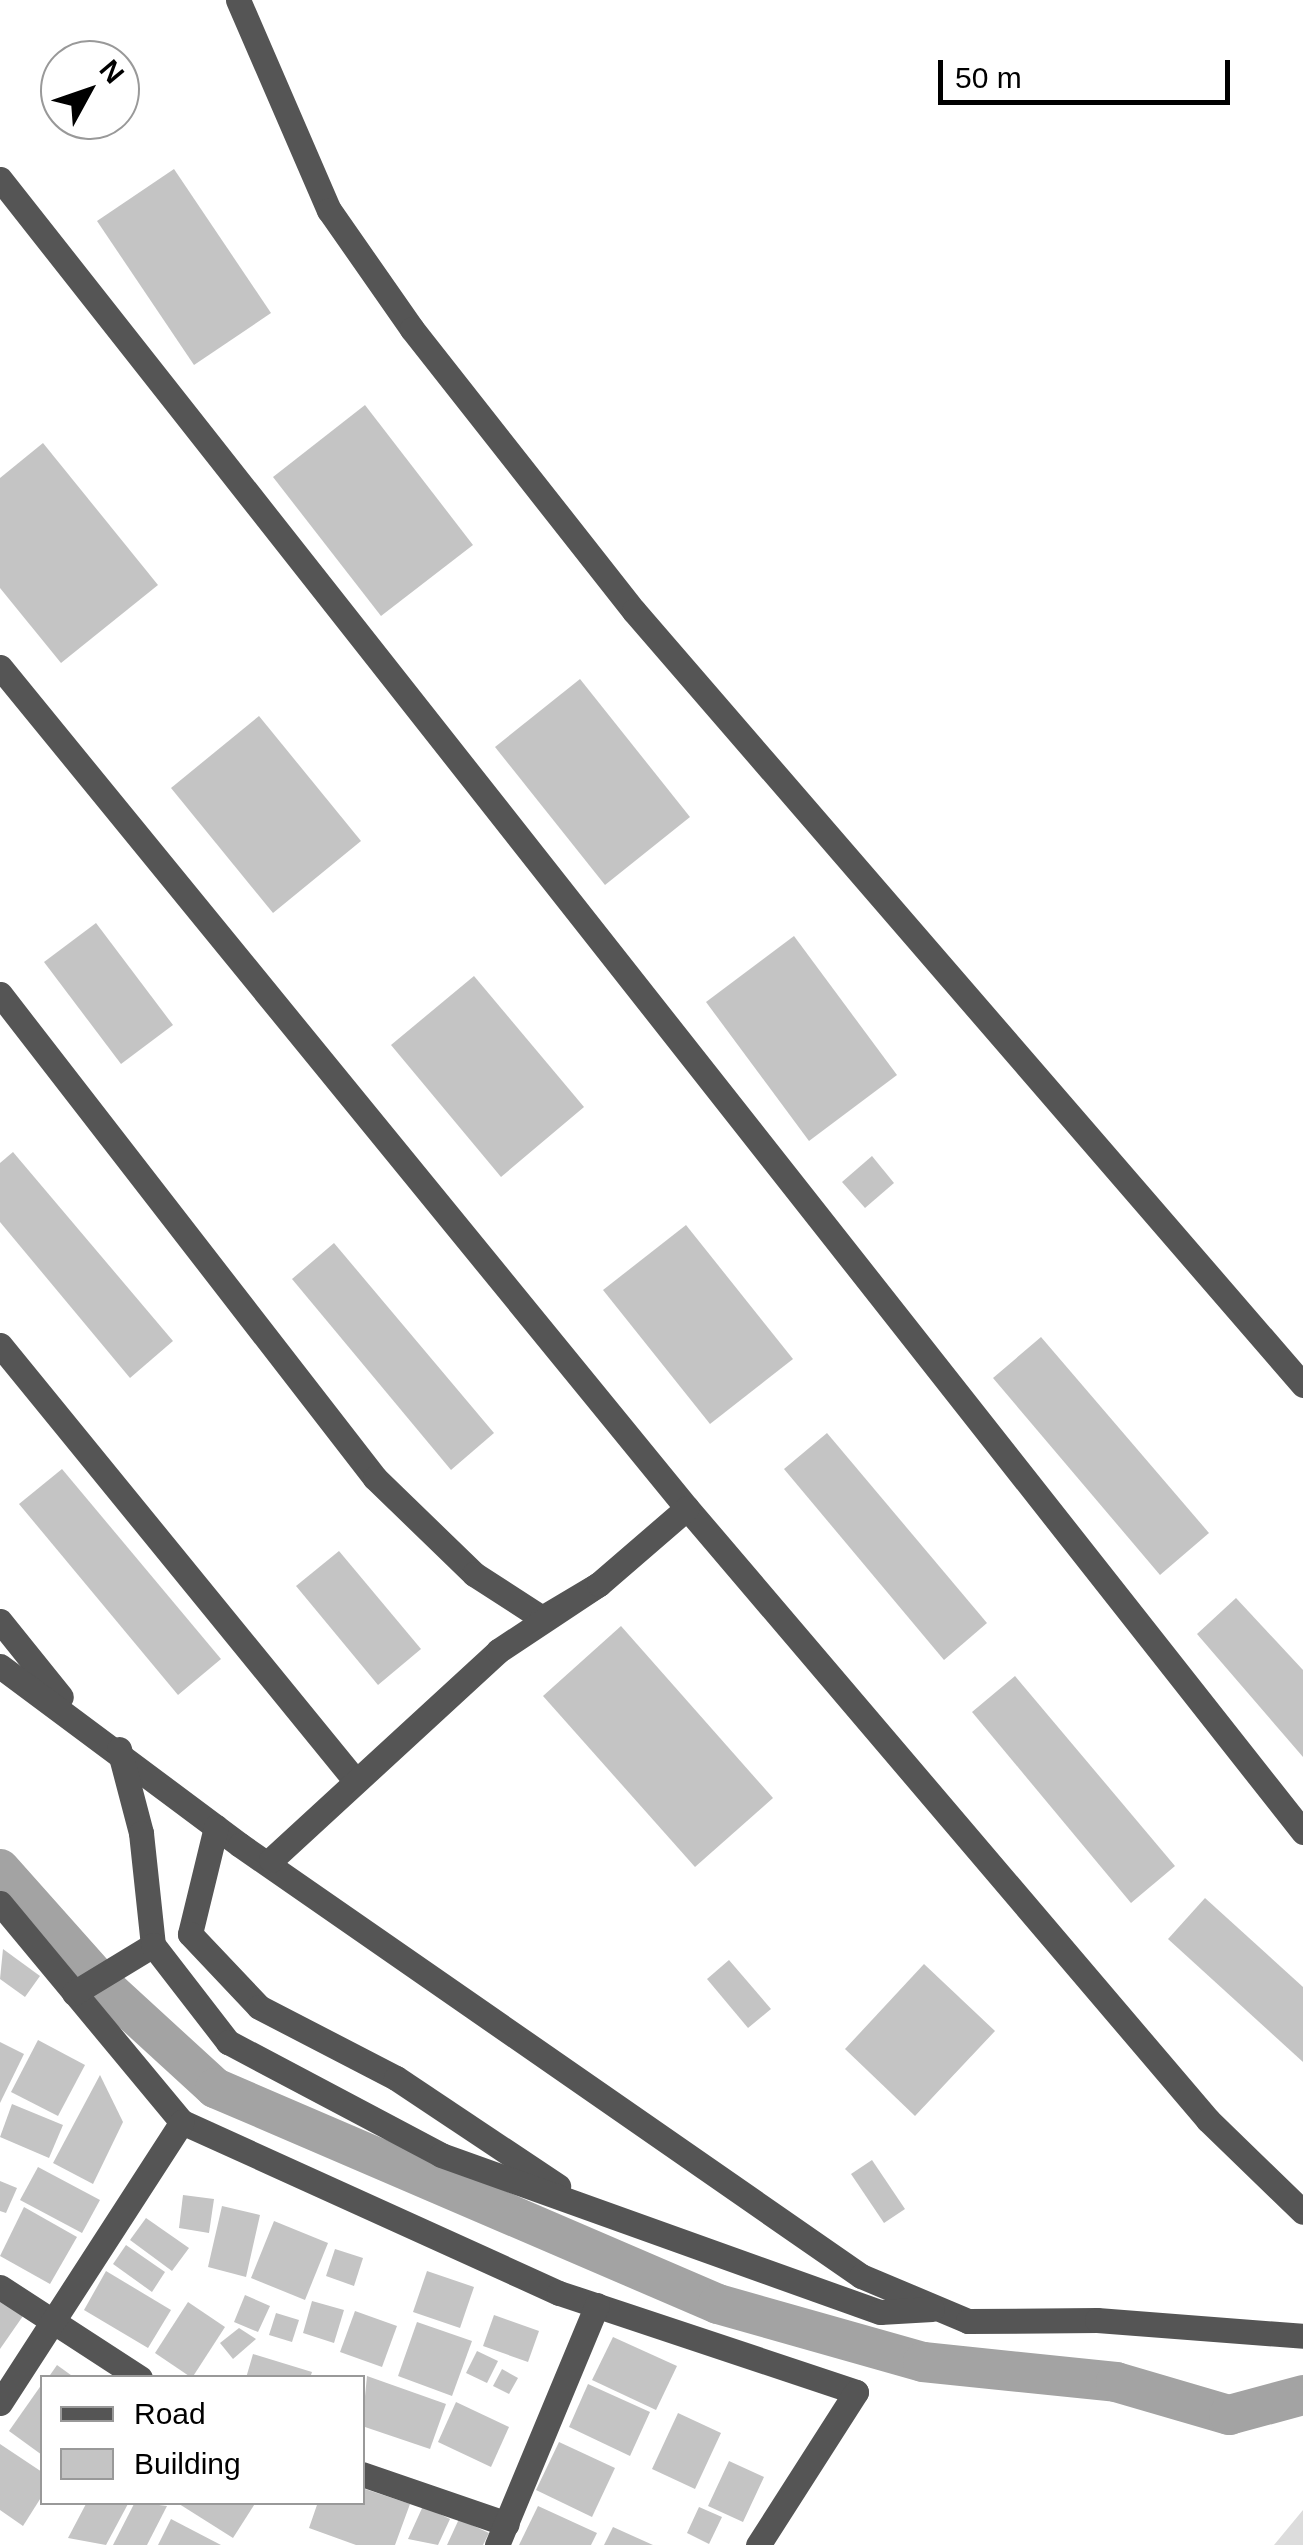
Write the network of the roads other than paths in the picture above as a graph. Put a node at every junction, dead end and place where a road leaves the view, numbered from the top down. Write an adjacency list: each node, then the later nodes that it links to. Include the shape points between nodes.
1 (238, 0): 6 (street, via 329,210 412,329 634,611)
2 (0, 180): 15 (street)
3 (0, 667): 7 (street)
4 (0, 994): 8 (street, via 376,1478 474,1574 542,1618)
5 (0, 1345): 13 (street)
6 (1303, 1385)
7 (688, 1508): 8 (street); 22 (street, via 1208,2120)
8 (599, 1584): 13 (street, via 498,1651)
9 (0, 1621): 11 (street)
10 (0, 1666): 11 (street)
11 (77, 1716): 12 (street)
12 (119, 1750): 14 (street); 18 (street, via 141,1833)
13 (354, 1779): 16 (street)
14 (216, 1827): 16 (street); 21 (street, via 190,1934 259,2007 396,2078)
15 (1303, 1832)
16 (271, 1860): 25 (street, via 861,2276)
17 (0, 1903): 19 (street)
18 (153, 1944): 19 (street); 21 (street, via 228,2042 440,2155)
19 (78, 1990): 20 (street)
20 (182, 2122): 24 (street); 26 (street)
21 (586, 2204): 25 (street, via 880,2312)
22 (1303, 2212)
23 (0, 2287): 26 (street)
24 (597, 2305): 31 (street); 32 (street, via 856,2392)
25 (937, 2308): 27 (street, via 968,2321 1098,2320)
26 (52, 2322): 28 (street); 29 (street)
27 (1303, 2336)
28 (135, 2375)
29 (0, 2404)
30 (365, 2475): 31 (street)
31 (502, 2535)
32 (758, 2545)

